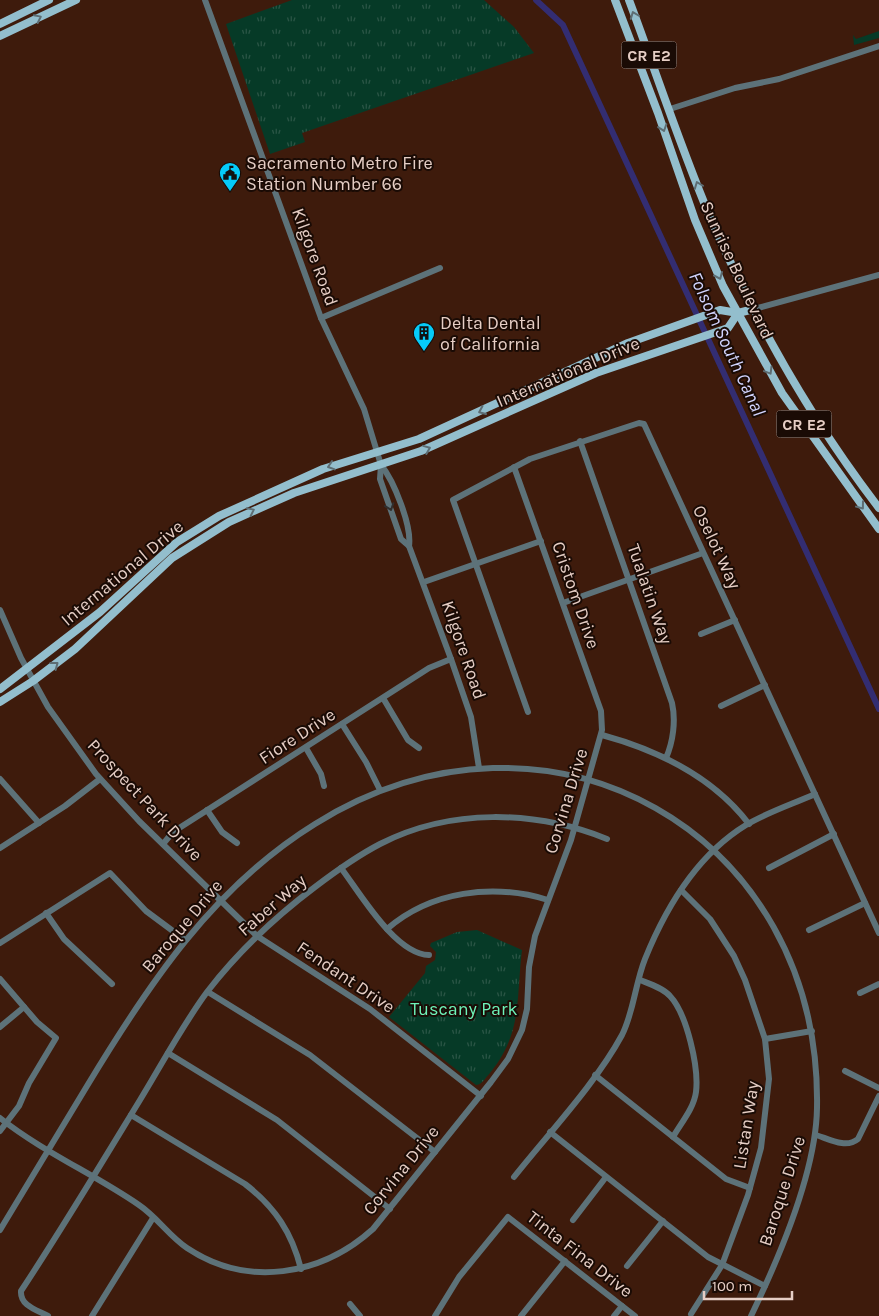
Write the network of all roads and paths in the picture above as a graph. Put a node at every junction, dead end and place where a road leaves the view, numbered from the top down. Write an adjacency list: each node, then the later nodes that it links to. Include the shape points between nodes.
1 (49, 0): 6 (main road)
2 (76, 0): 7 (main road, one-way to 2)
3 (205, 0): 15 (street, Kilgore Road)
4 (615, 0): 9 (main road, Sunrise Boulevard / CR E2)
5 (629, 0): 10 (main road, Sunrise Boulevard / CR E2, one-way to 5)
6 (0, 24)
7 (0, 36)
8 (879, 46): 10 (street, via 779,79 735,88)
9 (646, 83): 10 (main road, via 660,104); 14 (main road, Sunrise Boulevard / CR E2, one-way to 14, via 694,220)
10 (670, 109): 13 (main road, Sunrise Boulevard / CR E2, one-way to 10, via 710,215)
11 (440, 268): 15 (street)
12 (879, 275): 13 (street)
13 (754, 309): 14 (main road); 21 (main road, Sunrise Boulevard / CR E2, via 805,403)
14 (738, 313): 17 (main road, International Drive, one-way to 17, via 720,310 670,327 580,364 419,439); 18 (main road, International Drive, one-way to 14, via 445,442 596,373 728,328); 22 (main road, Sunrise Boulevard / CR E2, one-way to 22, via 782,393)
15 (321, 318): 17 (street, Kilgore Road, via 364,410)
16 (580, 441): 19 (street, Oselot Way); 27 (street, Oselot Way, via 639,422 644,424); 30 (street, Tualatin Way)
17 (377, 451): 18 (street, Kilgore Road); 20 (main road, International Drive, one-way to 20, via 323,469)
18 (381, 465): 25 (main road, International Drive, one-way to 18, via 272,501); 26 (street, Kilgore Road, via 390,475 411,535); 26 (street, Kilgore Road, one-way to 26, via 380,479 401,539)
19 (514, 466): 24 (street, Cristom Drive); 28 (street, Oselot Way, via 453,500)
20 (236, 508): 23 (main road, International Drive); 25 (main road, via 204,531)
21 (879, 508)
22 (879, 529)
23 (197, 530): 29 (main road, via 188,542 164,560); 37 (main road, International Drive, via 177,542 100,612)
24 (541, 541): 28 (street); 32 (street, Cristom Drive)
25 (196, 542): 29 (main road, International Drive)
26 (409, 546): 31 (street, Kilgore Road)
27 (703, 552): 30 (street); 34 (street, Oselot Way)
28 (475, 564): 31 (street); 44 (street)
29 (158, 570): 38 (main road, International Drive, one-way to 29, via 98,629)
30 (629, 579): 32 (street); 49 (street, Tualatin Way, via 672,704 674,720)
31 (424, 582): 36 (street, Kilgore Road)
32 (563, 602): 46 (street, Cristom Drive, via 601,711)
33 (0, 610): 37 (street, Prospect Park Drive)
34 (735, 620): 35 (street); 39 (street, Oselot Way)
35 (701, 634)
36 (451, 659): 41 (street, Fiore Drive, via 430,668); 50 (street, Kilgore Road, via 471,717)
37 (27, 670): 38 (street, Prospect Park Drive); 40 (main road, International Drive)
38 (33, 681): 42 (main road, International Drive); 51 (street, Prospect Park Drive, via 65,733)
39 (765, 685): 43 (street); 56 (street, Oselot Way)
40 (0, 689)
41 (383, 698): 45 (street, Fiore Drive); 48 (street, via 408,740)
42 (0, 702)
43 (721, 706)
44 (528, 712)
45 (342, 724): 47 (street, Fiore Drive); 55 (street)
46 (602, 734): 49 (street); 52 (street, Corvina Drive)
47 (306, 748): 54 (street); 57 (street, Fiore Drive)
48 (419, 748)
49 (666, 758): 59 (street, via 696,775 724,797)
50 (479, 768): 52 (street, Baroque Drive, via 524,768); 55 (street, Baroque Drive, via 425,775)
51 (100, 779): 58 (street); 64 (street, Prospect Park Drive)
52 (589, 780): 60 (street, Corvina Drive); 66 (street, Baroque Drive, via 625,792 666,814)
53 (1, 783): 58 (street)
54 (324, 786)
55 (380, 790): 70 (street, Baroque Drive, via 290,840)
56 (815, 794): 59 (street); 61 (street, Oselot Way)
57 (207, 810): 63 (street, via 222,832); 64 (street, Fiore Drive, via 173,832)
58 (39, 823): 65 (street)
59 (749, 824): 66 (street)
60 (575, 827): 62 (street, Faber Way); 67 (street, Faber Way, via 506,816 447,822 382,843); 71 (street, Corvina Drive)
61 (834, 834): 68 (street); 72 (street, Oselot Way)
62 (607, 838)
63 (237, 843)
64 (163, 844): 70 (street, Prospect Park Drive)
65 (0, 848)
66 (714, 850): 69 (street); 89 (street, Baroque Drive, via 758,901 781,940 806,1000)
67 (341, 868): 74 (street); 77 (street, Faber Way)
68 (769, 868)
69 (681, 890): 82 (street, via 645,959); 90 (street, Listan Way, via 710,919 734,956)
70 (220, 900): 77 (street, Fendant Drive); 78 (street, Baroque Drive)
71 (548, 900): 74 (street, via 508,891 468,893 429,904 402,917); 95 (street, Corvina Drive, via 531,951 527,1009 522,1030 508,1059)
72 (866, 903): 75 (street); 76 (street, Oselot Way)
73 (46, 913): 78 (street, via 104,874 112,873 140,906); 79 (street); 83 (street, via 64,938)
74 (387, 929): 80 (street, via 405,945)
75 (809, 930)
76 (879, 933)
77 (257, 936): 85 (street, Faber Way); 95 (street, Fendant Drive, via 370,1009)
78 (185, 940): 103 (street, Baroque Drive, via 131,1014)
79 (0, 943)
80 (429, 956)
81 (0, 979): 87 (street)
82 (640, 980): 93 (street, via 622,1034); 102 (street, via 664,990 671,997 681,1011 688,1034 696,1093)
83 (112, 984)
84 (879, 984): 86 (street)
85 (208, 992): 91 (street, Faber Way); 104 (street, via 310,1055)
86 (860, 993)
87 (24, 1007): 88 (street); 98 (street, via 56,1038 18,1106)
88 (0, 1027)
89 (812, 1031): 90 (street); 101 (street, Baroque Drive, via 817,1078)
90 (765, 1039): 108 (street, Listan Way, via 769,1079 761,1148)
91 (168, 1053): 97 (street, Faber Way); 109 (street, via 277,1120)
92 (845, 1071): 94 (street)
93 (595, 1075): 100 (street); 102 (street)
94 (879, 1088)
95 (481, 1096): 104 (street, Corvina Drive)
96 (879, 1096): 101 (street, via 853,1144)
97 (131, 1115): 105 (street, Faber Way); 117 (street, via 246,1184 262,1198 286,1229)
98 (3, 1120): 99 (street); 103 (street, Corvina Drive)
99 (0, 1132)
100 (550, 1132): 106 (street); 107 (street)
101 (816, 1135): 118 (street, Baroque Drive, via 806,1175)
102 (673, 1137): 108 (street, via 726,1179)
103 (49, 1150): 105 (street, Corvina Drive); 113 (street, Baroque Drive)
104 (435, 1152): 109 (street, Corvina Drive)
105 (93, 1177): 110 (street, Corvina Drive, via 140,1206); 122 (street, Faber Way, via 20,1291 21,1299 27,1305)
106 (514, 1177)
107 (606, 1177): 111 (street); 112 (street)
108 (750, 1188): 115 (street, Listan Way)
109 (390, 1208): 117 (street, Corvina Drive, via 373,1229 347,1250)
110 (153, 1218): 117 (street, Corvina Drive, via 186,1247 215,1263 252,1272); 123 (street)
111 (574, 1220)
112 (663, 1221): 115 (street); 116 (street)
113 (0, 1230)
114 (565, 1261): 120 (street, Tinta Fina Drive); 125 (street, Tinta Fina Drive, via 508,1217 460,1276); 126 (street)
115 (722, 1265): 118 (street); 121 (street, Listan Way)
116 (627, 1266)
117 (302, 1269)
118 (765, 1286): 129 (street, Baroque Drive)
119 (350, 1304): 124 (street)
120 (622, 1306): 127 (street); 128 (street, Tinta Fina Drive)
121 (691, 1314)
122 (48, 1316)
123 (92, 1316)
124 (360, 1316)
125 (436, 1316)
126 (521, 1316)
127 (614, 1316)
128 (635, 1316)
129 (751, 1316)

